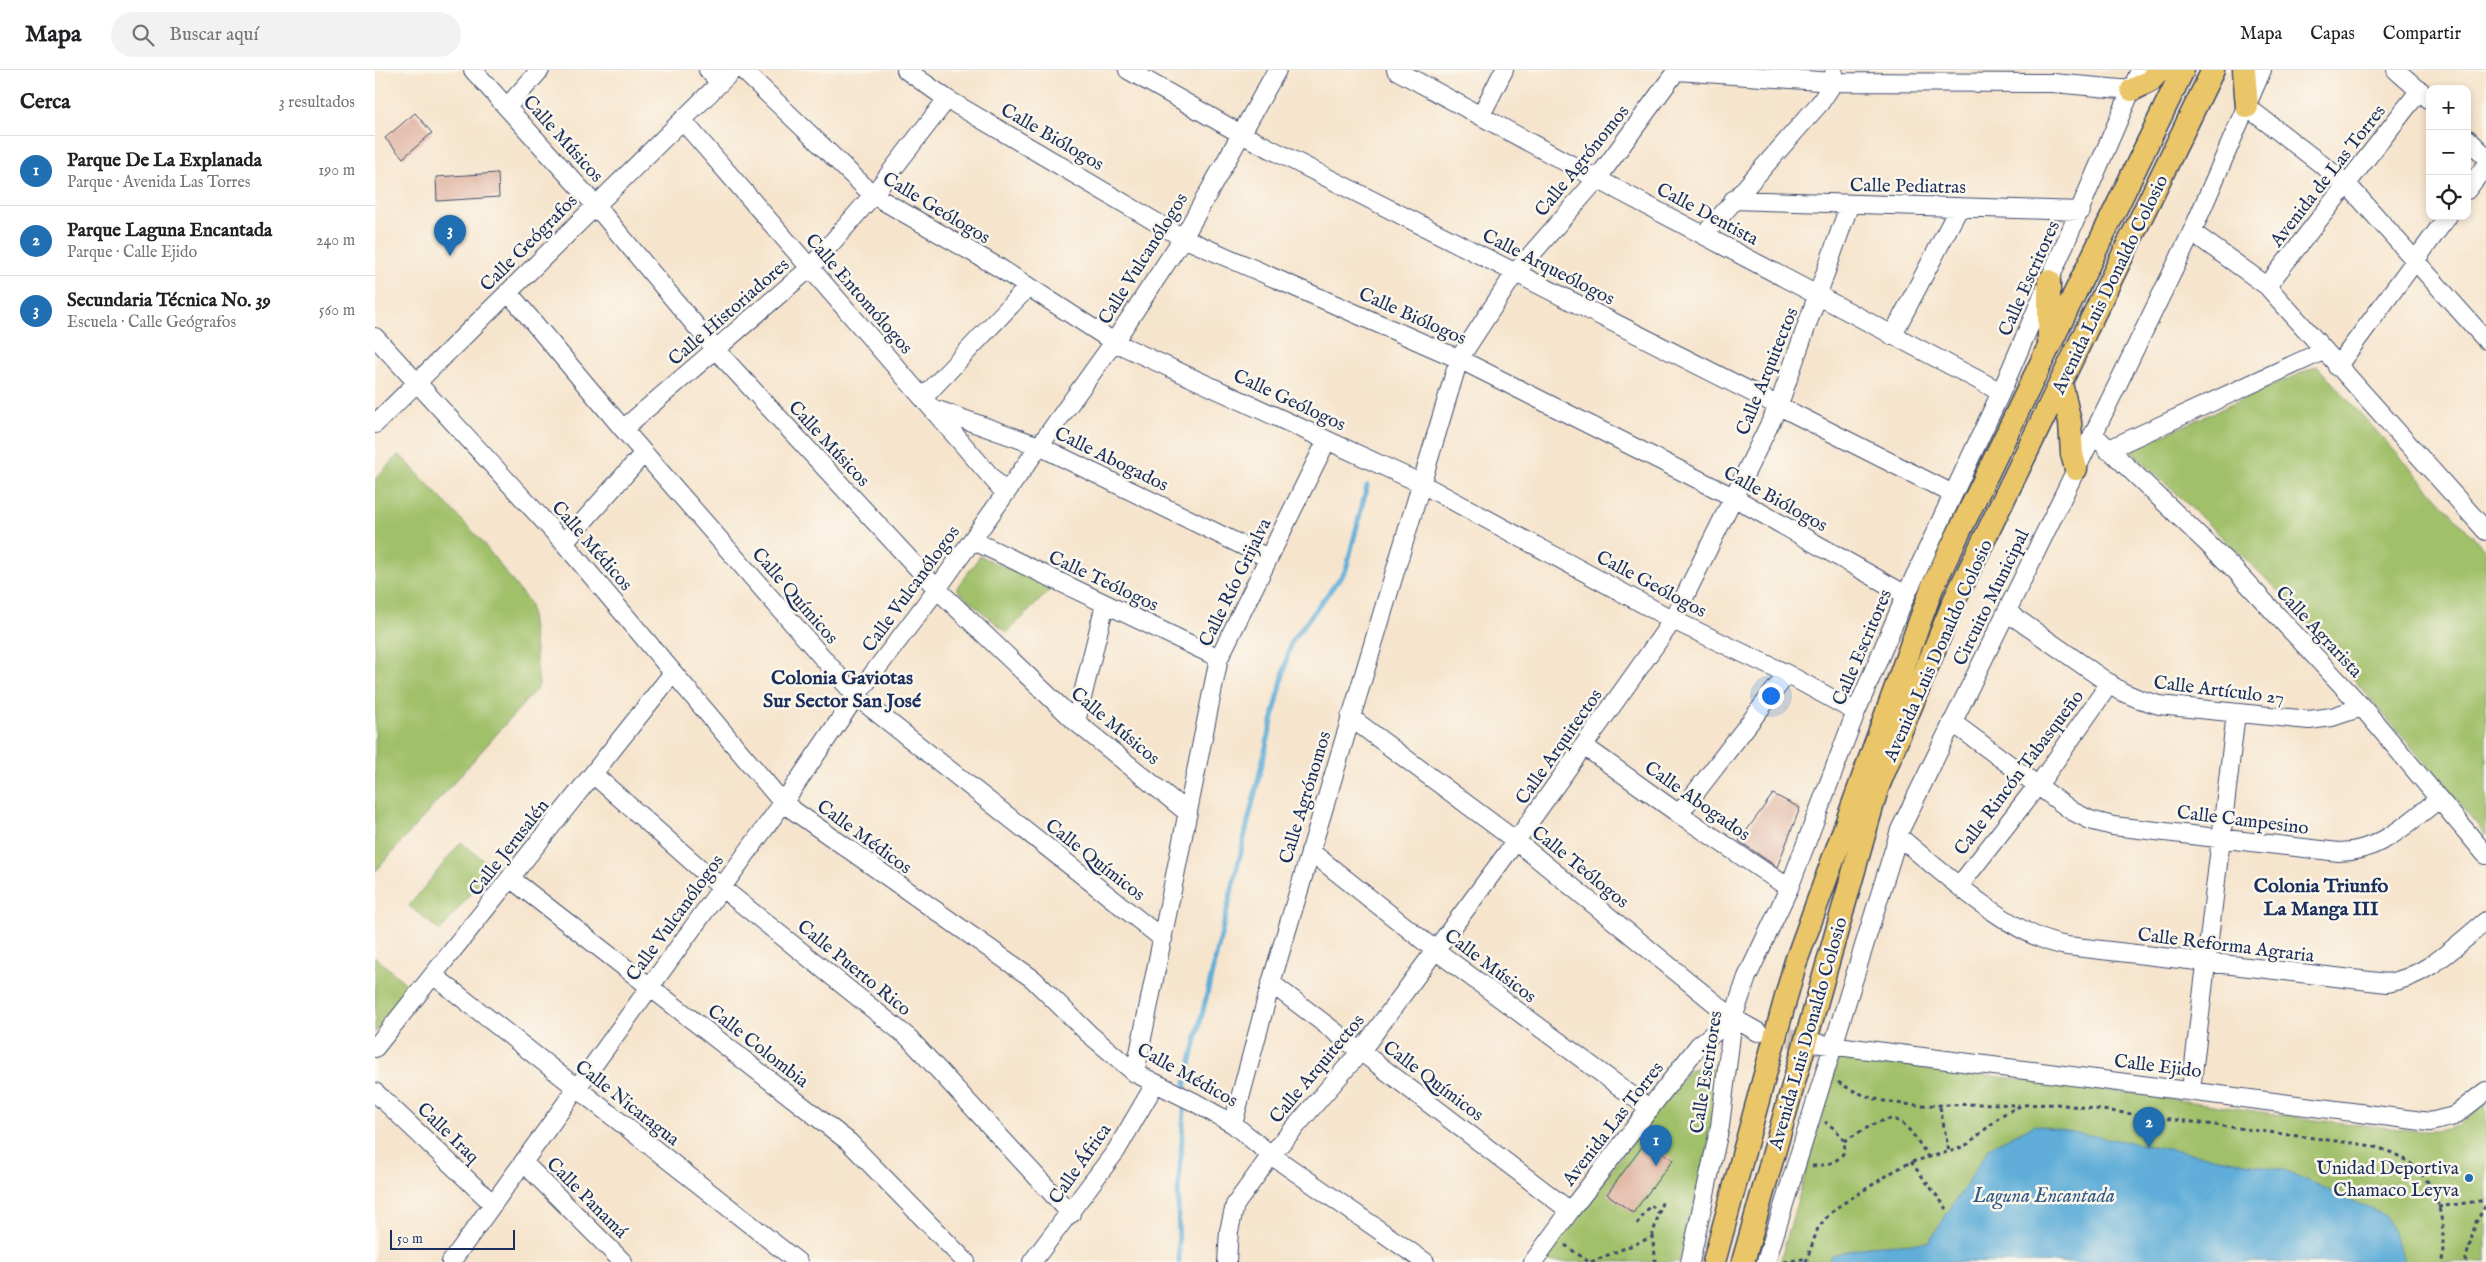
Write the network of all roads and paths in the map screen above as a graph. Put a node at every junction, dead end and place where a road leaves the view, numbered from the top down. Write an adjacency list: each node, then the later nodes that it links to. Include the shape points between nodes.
1 (473, 70): 23 (street, Calle Músicos)
2 (540, 70): 23 (street)
3 (733, 70): 18 (street, Calle Geógrafos)
4 (743, 70): 34 (street, Calle Geólogos)
5 (906, 70): 22 (street, Calle Biólogos)
6 (1128, 70): 27 (street, Calle Arqueólogos)
7 (1277, 70): 27 (street, Calle Vulcanólogos)
8 (1396, 70): 25 (street, Calle Dentista)
9 (1504, 70): 25 (street)
10 (1677, 70): 17 (street); 31 (street, Calle Agrónomos)
11 (2160, 70): 20 (main road, via 2150,81)
12 (2183, 70): 56 (main road, Avenida Luis Donaldo Colosio)
13 (2213, 70): 62 (main road, Avenida Luis Donaldo Colosio)
14 (2244, 70): 24 (main road)
15 (2262, 70): 24 (street, Circuito Municipal)
16 (2396, 70): 21 (street)
17 (1834, 76): 19 (street); 35 (street, via 1820,103)
18 (714, 77): 26 (street, Calle Geógrafos)
19 (2053, 77): 20 (street)
20 (2136, 80): 39 (street, Calle Escritores)
21 (2425, 95): 32 (street, Avenida de Las Torres)
22 (947, 99): 34 (street, Calle Historiadores); 43 (street, Calle Biólogos)
23 (507, 107): 36 (street, Calle Músicos)
24 (2247, 107): 32 (street); 41 (street, Circuito Municipal)
25 (1481, 115): 31 (street, Calle Dentista)
26 (682, 120): 36 (street, Calle Geógrafos); 45 (street, Calle Entomólogos)
27 (1241, 134): 43 (street, Calle Vulcanólogos); 46 (street, Calle Arqueólogos)
28 (2471, 142): 29 (street)
29 (2486, 157)
30 (2486, 165): 33 (street)
31 (1597, 179): 42 (street, Calle Dentista); 46 (street, Calle Agrónomos)
32 (2347, 184): 44 (street); 48 (street, Avenida de Las Torres)
33 (2471, 185)
34 (873, 196): 45 (street, Calle Historiadores); 49 (street, Calle Geólogos)
35 (1733, 200): 37 (street, Calle Pediatras); 42 (street)
36 (595, 206): 50 (street, Calle Geógrafos); 57 (street, Calle Músicos)
37 (1849, 206): 38 (street, Calle Pediatras); 51 (street, Calle Arquitectos)
38 (1959, 208): 39 (street, Calle Pediatras); 52 (street)
39 (2081, 211): 47 (street, Calle Escritores)
40 (2445, 220): 44 (street)
41 (2192, 232): 48 (street); 68 (street, Circuito Municipal)
42 (1704, 235): 51 (street, Calle Dentista)
43 (1183, 238): 55 (street, Calle Vulcanólogos); 59 (street, Calle Biólogos)
44 (2416, 260): 54 (street); 60 (street)
45 (810, 268): 57 (street, Calle Historiadores); 64 (street, Calle Entomólogos)
46 (1515, 273): 59 (street, Calle Agrónomos); 65 (street, Calle Arqueólogos)
47 (2049, 281): 56 (main road); 63 (street, Calle Escritores)
48 (2267, 286): 58 (street)
49 (1028, 287): 55 (street, Calle Geólogos); 64 (street)
50 (508, 292): 61 (street, Calle Geógrafos); 67 (street, Calle Químicos)
51 (1819, 296): 52 (street, Calle Dentista); 65 (street, Calle Arquitectos)
52 (1891, 336): 63 (street, Calle Dentista)
53 (375, 337): 61 (street, Calle Médicos)
54 (2486, 340)
55 (1114, 342): 69 (street, Calle Geólogos); 70 (street, Calle Vulcanólogos)
56 (2049, 346): 173 (main road, Avenida Luis Donaldo Colosio, via 1929,597 1795,964)
57 (716, 350): 67 (street, Calle Historiadores); 82 (street, Calle Músicos)
58 (2323, 351): 60 (street); 71 (street)
59 (1459, 359): 74 (street, Calle Agrónomos); 77 (street, Calle Biólogos)
60 (2337, 367): 78 (street)
61 (417, 383): 66 (street, Calle Geógrafos); 80 (street, Calle Médicos)
62 (2061, 383): 73 (main road); 174 (main road, Avenida Luis Donaldo Colosio, via 1955,599 1877,789)
63 (2001, 392): 76 (street, Calle Escritores)
64 (927, 403): 70 (street, Calle Abogados); 75 (street, Calle Entomólogos)
65 (1778, 407): 76 (street, Calle Arqueólogos); 77 (street, Calle Arquitectos)
66 (375, 424)
67 (623, 429): 72 (street, Calle Químicos)
68 (2093, 434): 71 (street, Calle Agrarista); 73 (street, Circuito Municipal)
69 (1327, 440): 74 (street, Calle Geólogos); 81 (street, Calle Río Grijalva)
70 (1039, 446): 75 (street, Calle Vulcanólogos); 81 (street, Calle Abogados)
71 (2107, 450): 92 (street, Calle Agrarista, via 2233,569)
72 (644, 453): 80 (street); 91 (street, Calle Químicos)
73 (2077, 469): 85 (street, Circuito Municipal)
74 (1420, 483): 86 (street, Calle Geólogos); 95 (street, Calle Agrónomos)
75 (1005, 493): 79 (street, Calle Vulcanólogos)
76 (1953, 494): 83 (street, Calle Escritores)
77 (1733, 498): 83 (street, Calle Biólogos); 86 (street, Calle Arquitectos)
78 (2486, 531)
79 (972, 540): 82 (street, Calle Vulcanólogos); 84 (street, Calle Teólogos)
80 (564, 543): 88 (street, Calle Médicos)
81 (1269, 558): 87 (street, Calle Río Grijalva)
82 (937, 589): 91 (street, Calle Vulcanólogos); 96 (street, Calle Músicos)
83 (1906, 595): 93 (street, Calle Escritores)
84 (1105, 604): 87 (street, Calle Teólogos); 96 (street)
85 (2007, 612): 90 (street, Calle Artículo 27); 97 (street, Circuito Municipal)
86 (1673, 620): 89 (street, Calle Geólogos); 98 (street, Calle Arquitectos)
87 (1219, 658): 103 (street, Calle Río Grijalva)
88 (673, 672): 99 (street, Calle Jerusalén); 102 (street, Calle Médicos)
89 (1787, 674): 93 (street, Calle Geólogos); 104 (street)
90 (2110, 683): 94 (street, Calle Artículo 27, via 2119,691 2148,702); 100 (street, Calle Rincón Tabasqueño)
91 (856, 696): 102 (street, Calle Vulcanólogos); 115 (street, Calle Químicos)
92 (2362, 707): 94 (street, Calle Artículo 27, via 2332,718 2309,720); 101 (street, Calle Agrarista)
93 (1856, 712): 113 (street, Calle Escritores)
94 (2236, 713): 106 (street)
95 (1350, 717): 107 (street, Calle Teólogos); 108 (street, Calle Agrónomos)
96 (1076, 722): 103 (street, Calle Músicos)
97 (1952, 722): 100 (street, Calle Campesino); 105 (street, Circuito Municipal)
98 (1584, 746): 104 (street, Calle Abogados); 107 (street, Calle Arquitectos)
99 (593, 774): 110 (street, Calle Jerusalén); 112 (street, Calle Puerto Rico)
100 (2037, 786): 106 (street, Calle Campesino, via 2077,813 2102,823); 111 (street, Calle Rincón Tabasqueño)
101 (2439, 799): 106 (street, Calle Campesino, via 2385,840 2355,852); 109 (street, Calle Agrarista)
102 (783, 803): 112 (street, Calle Vulcanólogos); 130 (street, Calle Médicos, via 1033,979)
103 (1187, 813): 115 (street, Calle Río Grijalva)
104 (1679, 814): 113 (street, Calle Abogados)
105 (1898, 836): 111 (street, Calle Reforma Agraria); 125 (street, Circuito Municipal)
106 (2223, 838): 117 (street)
107 (1516, 840): 116 (street, Calle Arquitectos); 121 (street, Calle Teólogos)
108 (1310, 851): 116 (street, Calle Músicos); 119 (street, Calle Agrónomos)
109 (2486, 855)
110 (510, 878): 118 (street, Calle Jerusalén); 120 (street, Calle Colombia)
111 (1959, 886): 117 (street, Calle Reforma Agraria, via 2043,941)
112 (722, 888): 120 (street, Calle Vulcanólogos); 156 (street, Calle Puerto Rico, via 909,1038)
113 (1789, 888): 121 (street, Calle Escritores, via 1747,977)
114 (2486, 921): 117 (street, Calle Reforma Agraria, via 2422,972 2395,982 2371,983)
115 (1163, 939): 130 (street, Calle Río Grijalva)
116 (1435, 950): 127 (street, Calle Arquitectos); 138 (street, Calle Músicos)
117 (2206, 962): 133 (street)
118 (433, 975): 126 (street, Calle Jerusalén); 132 (street, Calle Nicaragua)
119 (1271, 984): 127 (street, Calle Químicos); 140 (street, Calle Agrónomos)
120 (650, 987): 132 (street, Calle Vulcanólogos); 165 (street, Calle Colombia, via 849,1142)
121 (1733, 1018): 122 (street, Calle Teólogos); 124 (street, Avenida Las Torres); 128 (street, Calle Escritores)
122 (1758, 1032)
123 (1814, 1043): 125 (street, Calle Ejido)
124 (1699, 1045): 128 (street); 138 (street, Avenida Las Torres)
125 (1832, 1046): 129 (street, Avenida Luis Donaldo Colosio); 133 (street, Calle Ejido)
126 (375, 1048)
127 (1361, 1051): 143 (street, Calle Arquitectos); 154 (street, Calle Químicos)
128 (1729, 1057): 172 (street, Calle Escritores, via 1720,1126)
129 (1825, 1069): 137 (path, via 1845,1087 1874,1100); 139 (street, Avenida Luis Donaldo Colosio)
130 (1135, 1073): 131 (street, Calle Médicos)
131 (1155, 1084): 140 (street, Calle Médicos); 156 (street, Calle África, via 1116,1151)
132 (576, 1089): 145 (street, Calle Vulcanólogos); 164 (street, Calle Nicaragua)
133 (2191, 1090): 134 (street, Calle Ejido, via 2430,1122 2455,1116)
134 (2486, 1091)
135 (375, 1092): 150 (street, Calle Iraq)
136 (2022, 1105): 137 (path); 142 (path, via 2002,1115 1968,1144); 152 (path, via 2095,1108 2381,1148 2397,1153 2419,1170)
137 (1940, 1107): 142 (path)
138 (1650, 1109): 154 (street, Avenida Las Torres)
139 (1811, 1114): 141 (path, via 1830,1125); 147 (street, Avenida Luis Donaldo Colosio)
140 (1233, 1124): 143 (street, Calle Médicos)
141 (1844, 1141): 144 (path, via 1877,1122 1893,1119 1907,1128); 147 (path, via 1845,1149 1838,1161 1819,1166)
142 (1949, 1152): 144 (path)
143 (1271, 1155): 167 (street, Calle Arquitectos, via 1235,1205); 168 (street, Calle Médicos)
144 (1928, 1157): 146 (path)
145 (523, 1162): 150 (street, Calle Vulcanólogos); 163 (street, Calle Panamá)
146 (1911, 1162): 153 (path); 160 (path, via 1871,1183 1826,1218 1818,1228)
147 (1796, 1164): 175 (street, Avenida Luis Donaldo Colosio)
148 (1663, 1199): 155 (path)
149 (2486, 1200): 152 (path)
150 (493, 1204): 161 (street, Calle Vulcanólogos)
151 (2486, 1206): 178 (path, via 2476,1222)
152 (2438, 1207): 177 (path, via 2443,1232)
153 (1947, 1209)
154 (1570, 1210): 158 (street, Avenida Las Torres)
155 (1658, 1212): 157 (path, via 1651,1206); 159 (path)
156 (1071, 1214): 166 (street, Calle África)
157 (1637, 1224)
158 (1552, 1236): 169 (street, Avenida Las Torres); 170 (path)
159 (1652, 1237): 162 (path); 170 (path)
160 (1807, 1260): 176 (path)
161 (454, 1261)
162 (1656, 1261): 171 (path)
163 (623, 1262)
164 (798, 1262)
165 (966, 1262)
166 (1033, 1262)
167 (1227, 1262)
168 (1425, 1262)
169 (1533, 1262)
170 (1590, 1262)
171 (1651, 1262)
172 (1690, 1262)
173 (1714, 1262)
174 (1743, 1262)
175 (1766, 1262)
176 (1783, 1262)
177 (2442, 1262)
178 (2465, 1262)

